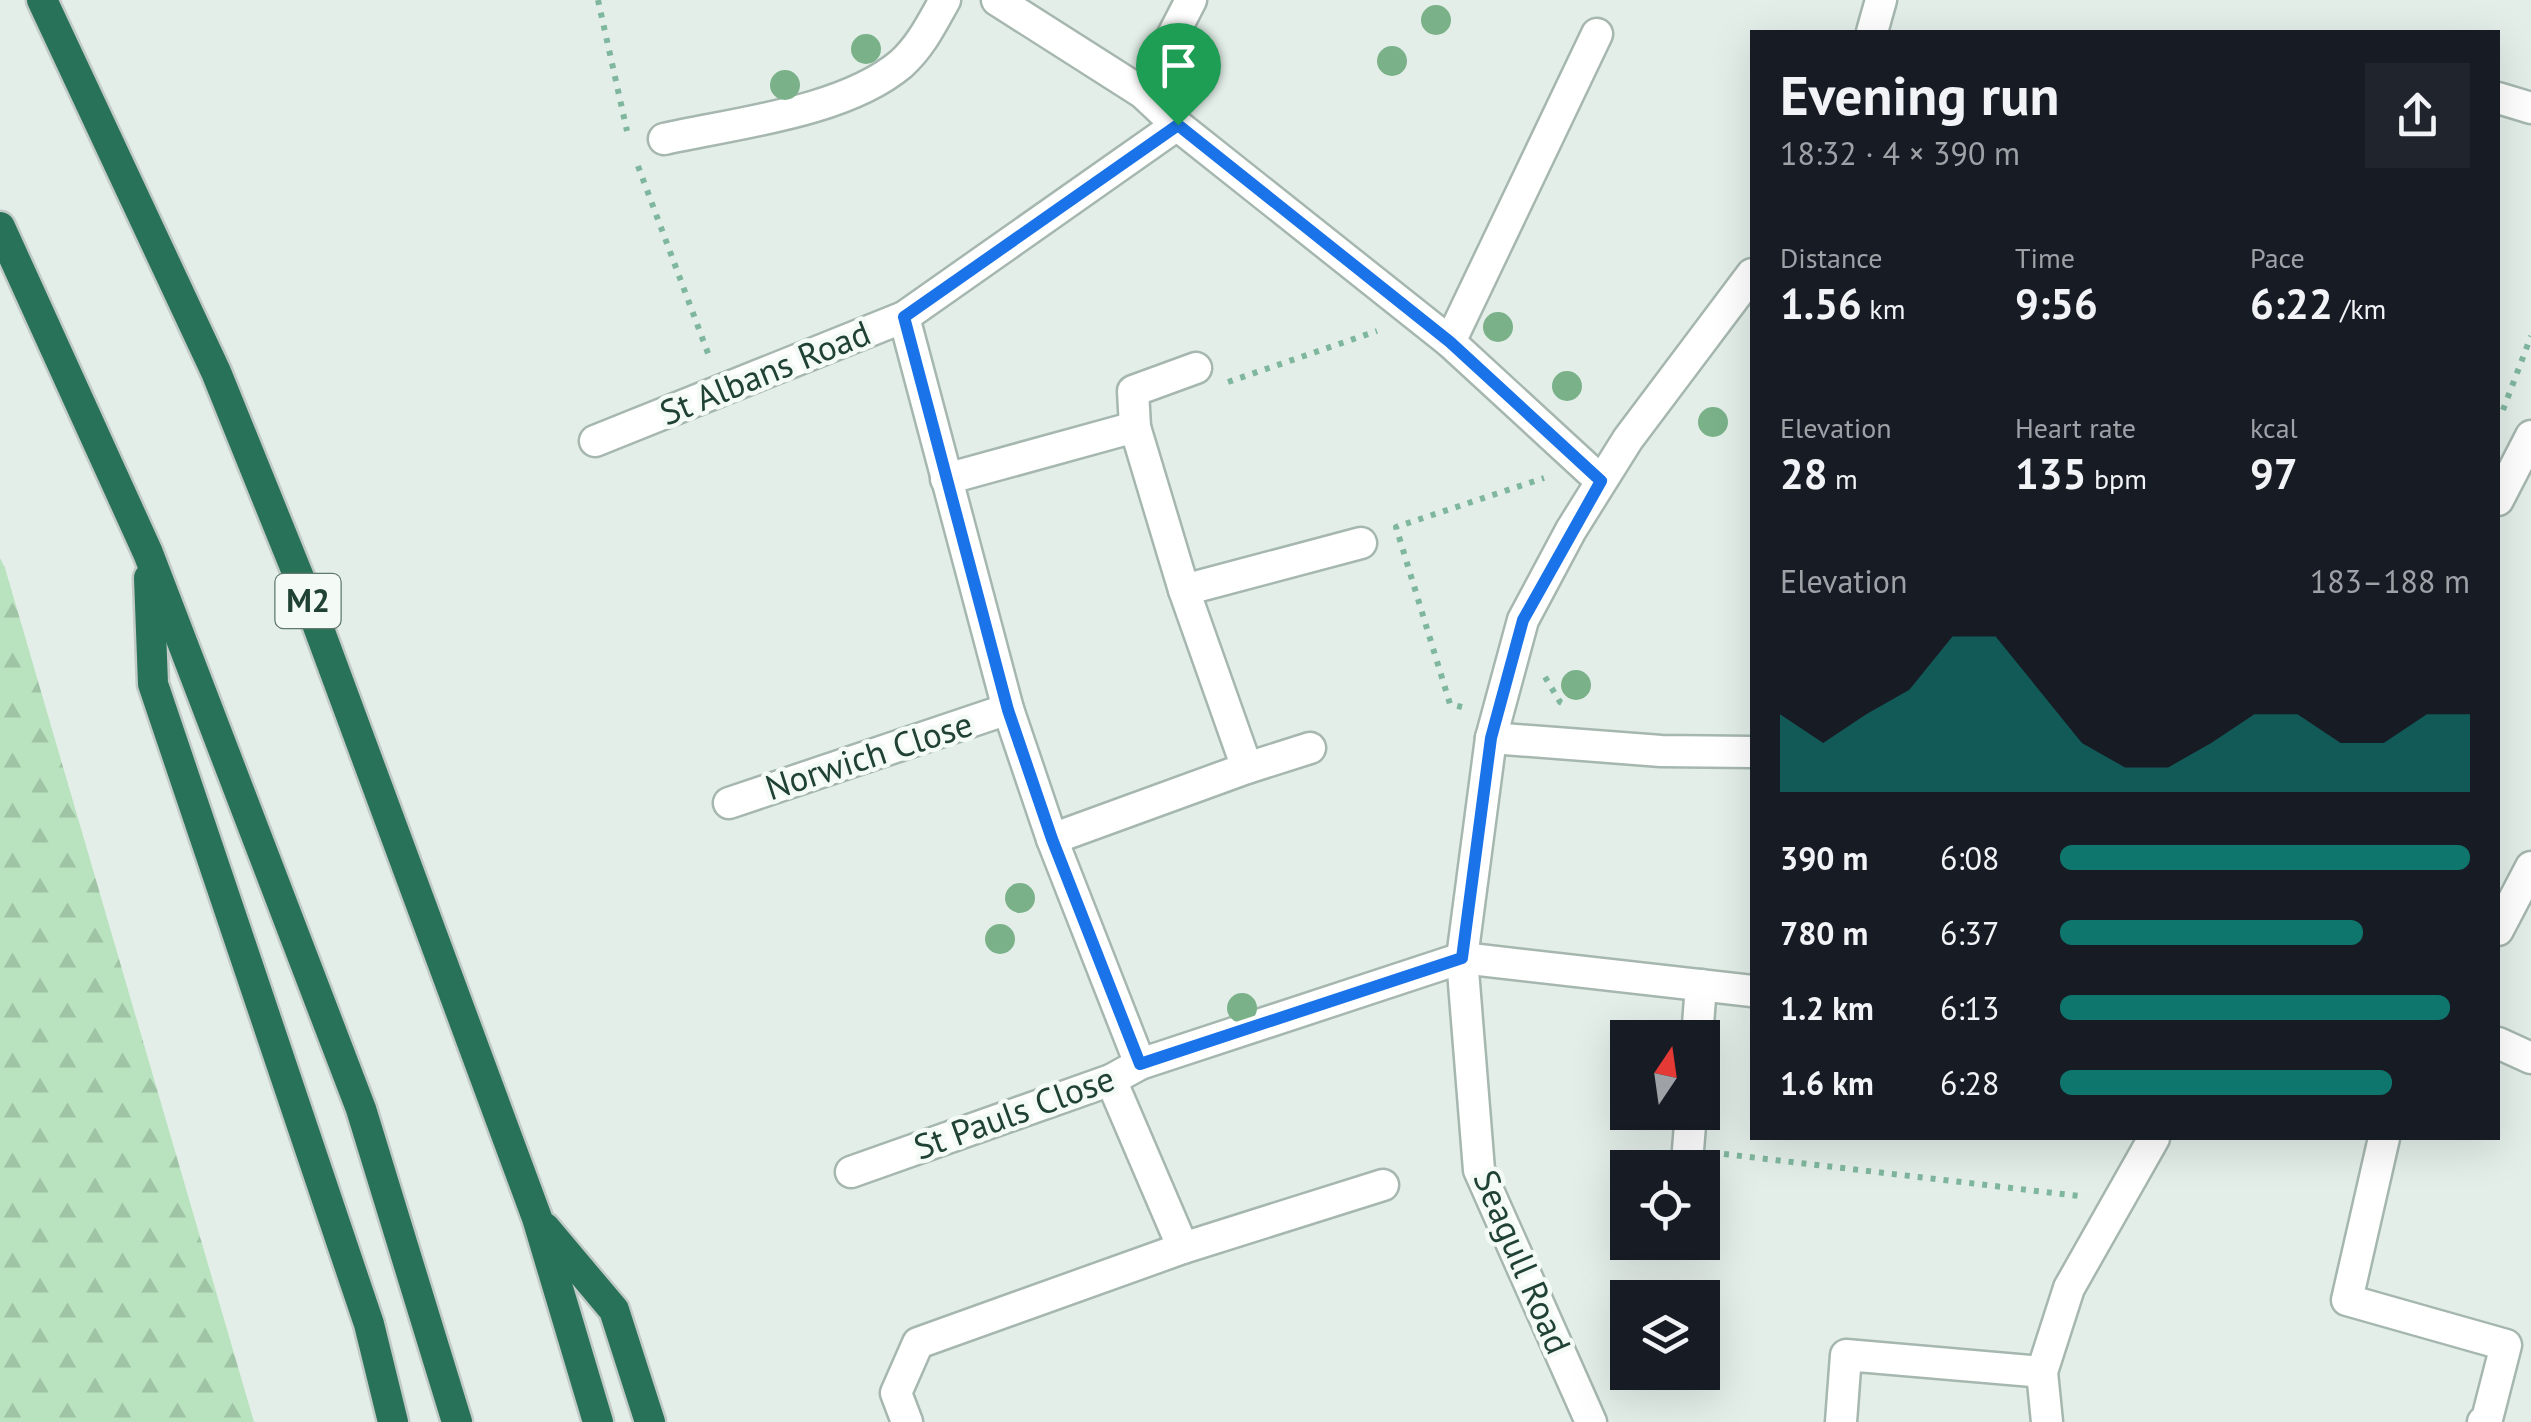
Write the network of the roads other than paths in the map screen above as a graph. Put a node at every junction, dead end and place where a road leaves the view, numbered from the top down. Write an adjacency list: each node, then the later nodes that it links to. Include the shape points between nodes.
1 (42, 0): 50 (highway, M2, via 223,390)
2 (945, 0): 12 (street, via 923,40 875,83 836,100)
3 (996, 0): 8 (street)
4 (1191, 0): 8 (street)
5 (1881, 0): 6 (street)
6 (1873, 30)
7 (1598, 34): 16 (street)
8 (1143, 93): 11 (street)
9 (2500, 99): 10 (street)
10 (2531, 108)
11 (1178, 125): 15 (street, St Albans Road); 16 (street)
12 (664, 139)
13 (0, 227): 25 (highway)
14 (1750, 276): 21 (street, Seagull Road)
15 (904, 317): 20 (street, St Albans Road); 22 (street)
16 (1450, 342): 21 (street)
17 (1196, 368): 18 (street, via 1133,391)
18 (1134, 428): 22 (street); 26 (street)
19 (2530, 439): 23 (street)
20 (594, 442)
21 (1592, 473): 28 (street, Seagull Road, via 1523,620)
22 (946, 479): 27 (street)
23 (2500, 496)
24 (1360, 543): 26 (street)
25 (148, 553): 55 (highway, via 153,684 363,1305); 56 (highway, via 360,1109)
26 (1184, 590): 31 (street)
27 (1008, 710): 32 (street, Norwich Close); 33 (street)
28 (1494, 726): 30 (street, via 1661,752); 36 (street, Seagull Road)
29 (1310, 748): 31 (street)
30 (1750, 752)
31 (1247, 768): 33 (street)
32 (729, 803)
33 (1052, 839): 42 (street)
34 (2531, 867): 35 (street)
35 (2500, 926)
36 (1462, 958): 37 (street); 42 (street, St Pauls Close); 54 (street, Seagull Road, via 1479,1170)
37 (1701, 985): 38 (street); 39 (street)
38 (1750, 991)
39 (1698, 1020)
40 (2500, 1045): 41 (street)
41 (2531, 1058)
42 (1140, 1064): 43 (street, St Pauls Close)
43 (1112, 1080): 48 (street, St Pauls Close); 51 (street)
44 (1690, 1130): 47 (street)
45 (2153, 1140): 53 (street, via 2069,1288)
46 (2384, 1140): 52 (street, via 2347,1300)
47 (1688, 1150)
48 (850, 1172)
49 (1383, 1185): 51 (street)
50 (537, 1218): 57 (highway, M2); 58 (highway, M2, via 614,1310)
51 (1183, 1248): 59 (street, via 918,1343 896,1393)
52 (2518, 1348): 62 (street)
53 (2042, 1372): 60 (street, via 1846,1355); 61 (street)
54 (1588, 1421)
55 (393, 1422)
56 (457, 1422)
57 (598, 1422)
58 (650, 1422)
59 (907, 1422)
60 (1841, 1422)
61 (2047, 1422)
62 (2484, 1422)

